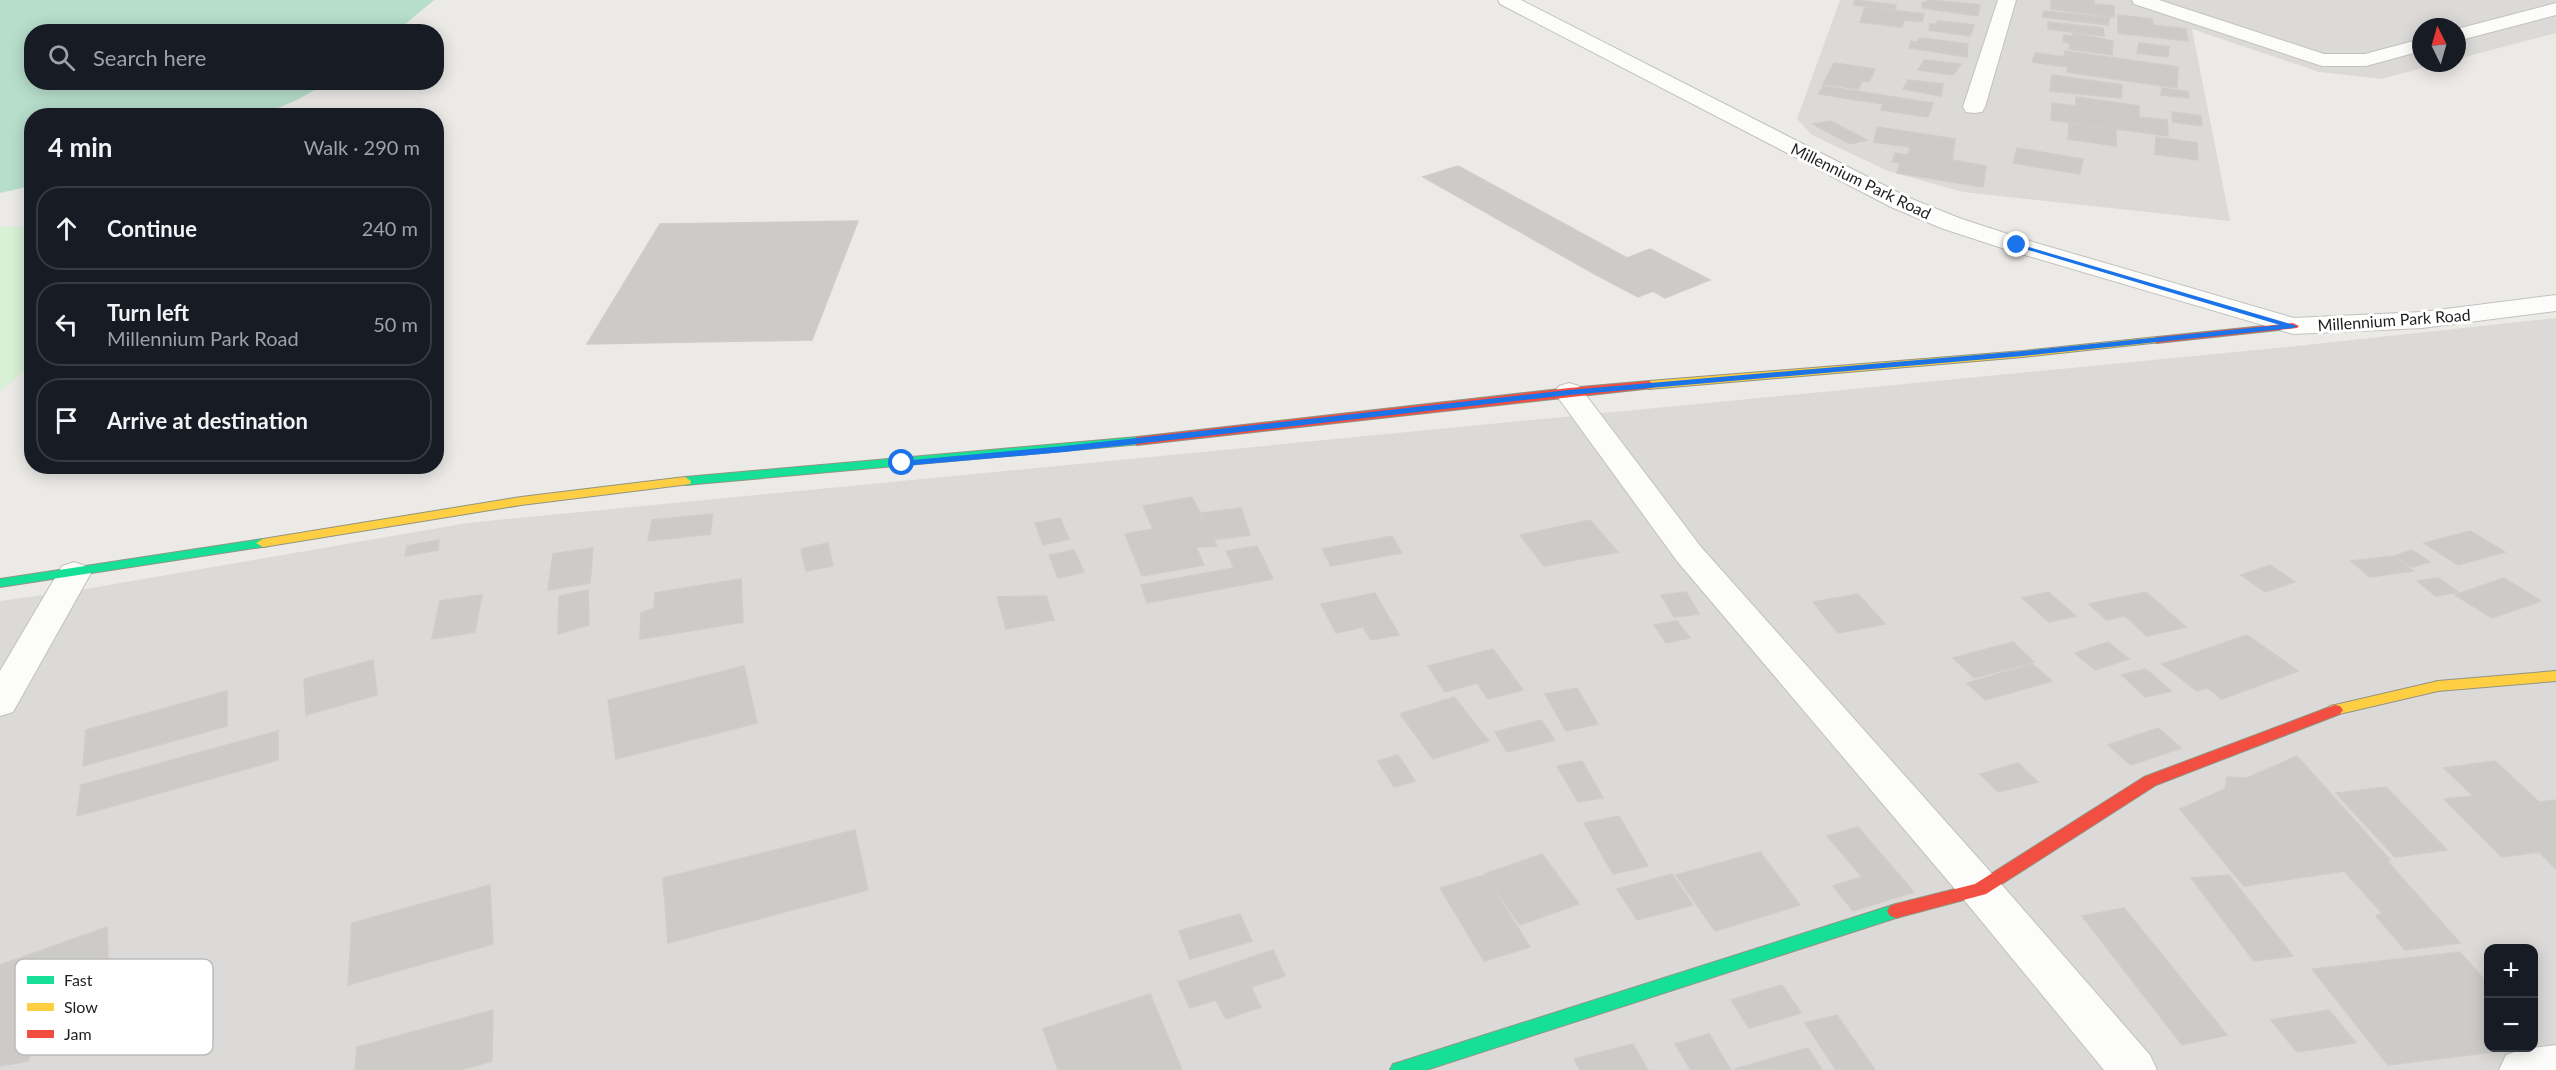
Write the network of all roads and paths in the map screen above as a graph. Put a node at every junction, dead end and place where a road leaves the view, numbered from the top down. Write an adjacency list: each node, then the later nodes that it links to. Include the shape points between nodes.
1 (1507, 0): 10 (street, Millennium Park Road, via 1899,202 2017,245)
2 (2007, 0): 8 (street)
3 (2141, 0): 7 (street, via 2322,60 2366,60)
4 (2510, 3): 5 (street)
5 (2549, 11): 6 (street)
6 (2466, 33)
7 (2412, 47)
8 (1974, 107)
9 (2556, 303): 10 (street, Millennium Park Road, via 2422,320)
10 (2293, 326): 11 (street, via 2023,354)
11 (1569, 392): 12 (street, via 1064,449 690,480 521,501); 16 (street, via 1689,554)
12 (74, 573): 13 (street); 15 (street)
13 (0, 583)
14 (2556, 676): 16 (street, via 2438,686 2344,706 2285,727 2150,781)
15 (0, 703)
16 (1980, 888): 18 (street, via 1910,906); 19 (street)
17 (2556, 1065): 20 (street)
18 (1400, 1070)
19 (2133, 1070)
20 (2523, 1070)

